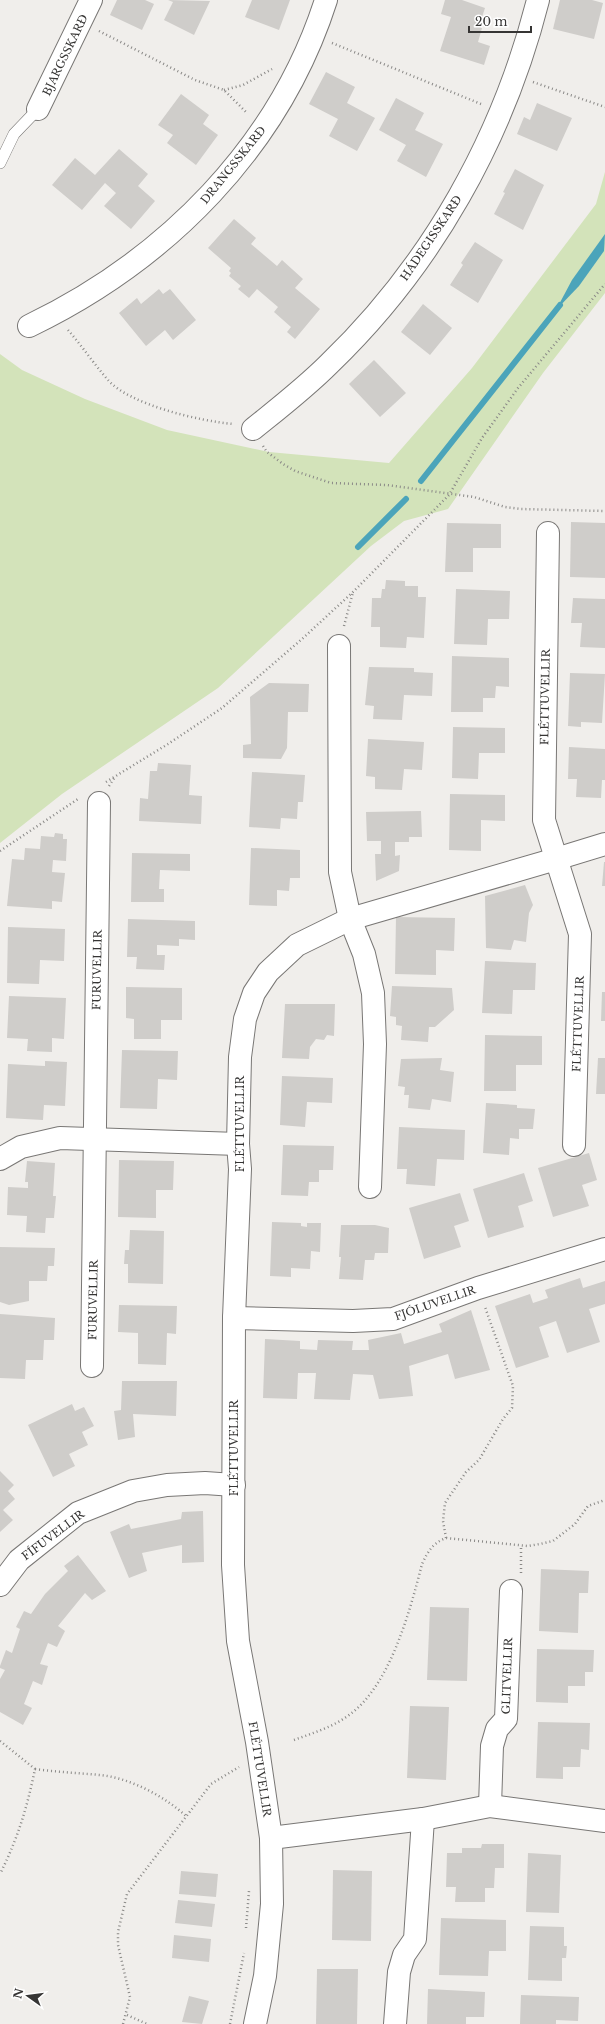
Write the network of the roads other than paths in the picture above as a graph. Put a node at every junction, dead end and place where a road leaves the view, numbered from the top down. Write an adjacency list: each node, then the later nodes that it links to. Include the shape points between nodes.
1 (91, 0): 4 (street, BJARGSSKARÐ)
2 (326, 0): 6 (street, DRANGSSKARÐ, via 301,60 263,128 220,184 170,234 115,278)
3 (538, 0): 7 (street, HÁDEGISSKARÐ, via 516,76 498,121 453,209 400,285 363,329 292,398)
4 (38, 109): 5 (lane, via 14,134)
5 (0, 163)
6 (29, 326)
7 (253, 429)
8 (548, 533): 12 (street, FLÉTTUVELLIR, via 544,820)
9 (339, 646): 13 (street, via 340,872)
10 (95, 794): 14 (street, FURUVELLIR)
11 (605, 844): 12 (street, FLÉTTUVELLIR)
12 (556, 859): 13 (street, FLÉTTUVELLIR); 16 (street, FLÉTTUVELLIR, via 580,934)
13 (350, 919): 15 (street, FLÉTTUVELLIR, via 297,944 268,972 254,994 245,1019 240,1057); 18 (street, via 364,954 373,993 375,1051)
14 (95, 1138): 15 (street); 17 (street, via 60,1138 21,1147); 21 (street, FURUVELLIR)
15 (238, 1144): 20 (street, FLÉTTUVELLIR, via 240,1169)
16 (574, 1145)
17 (0, 1159)
18 (370, 1187)
19 (605, 1249): 20 (street, FJÓLUVELLIR, via 478,1288 393,1319 353,1321)
20 (234, 1318): 22 (street, FLÉTTUVELLIR)
21 (92, 1366)
22 (234, 1485): 23 (street, FÍFUVELLIR, via 168,1485 133,1491 78,1513 19,1560); 28 (street, FLÉTTUVELLIR, via 233,1565 238,1641 257,1742)
23 (0, 1585)
24 (510, 1591): 25 (street, GLITVELLIR, via 506,1719 498,1729 492,1746)
25 (490, 1806): 26 (street); 27 (street)
26 (423, 1819): 28 (street); 30 (street, via 415,1939 404,1955 399,1972)
27 (605, 1821)
28 (271, 1838): 29 (street, FLÉTTUVELLIR, via 271,1911 265,1976)
29 (255, 2024)
30 (395, 2024)

